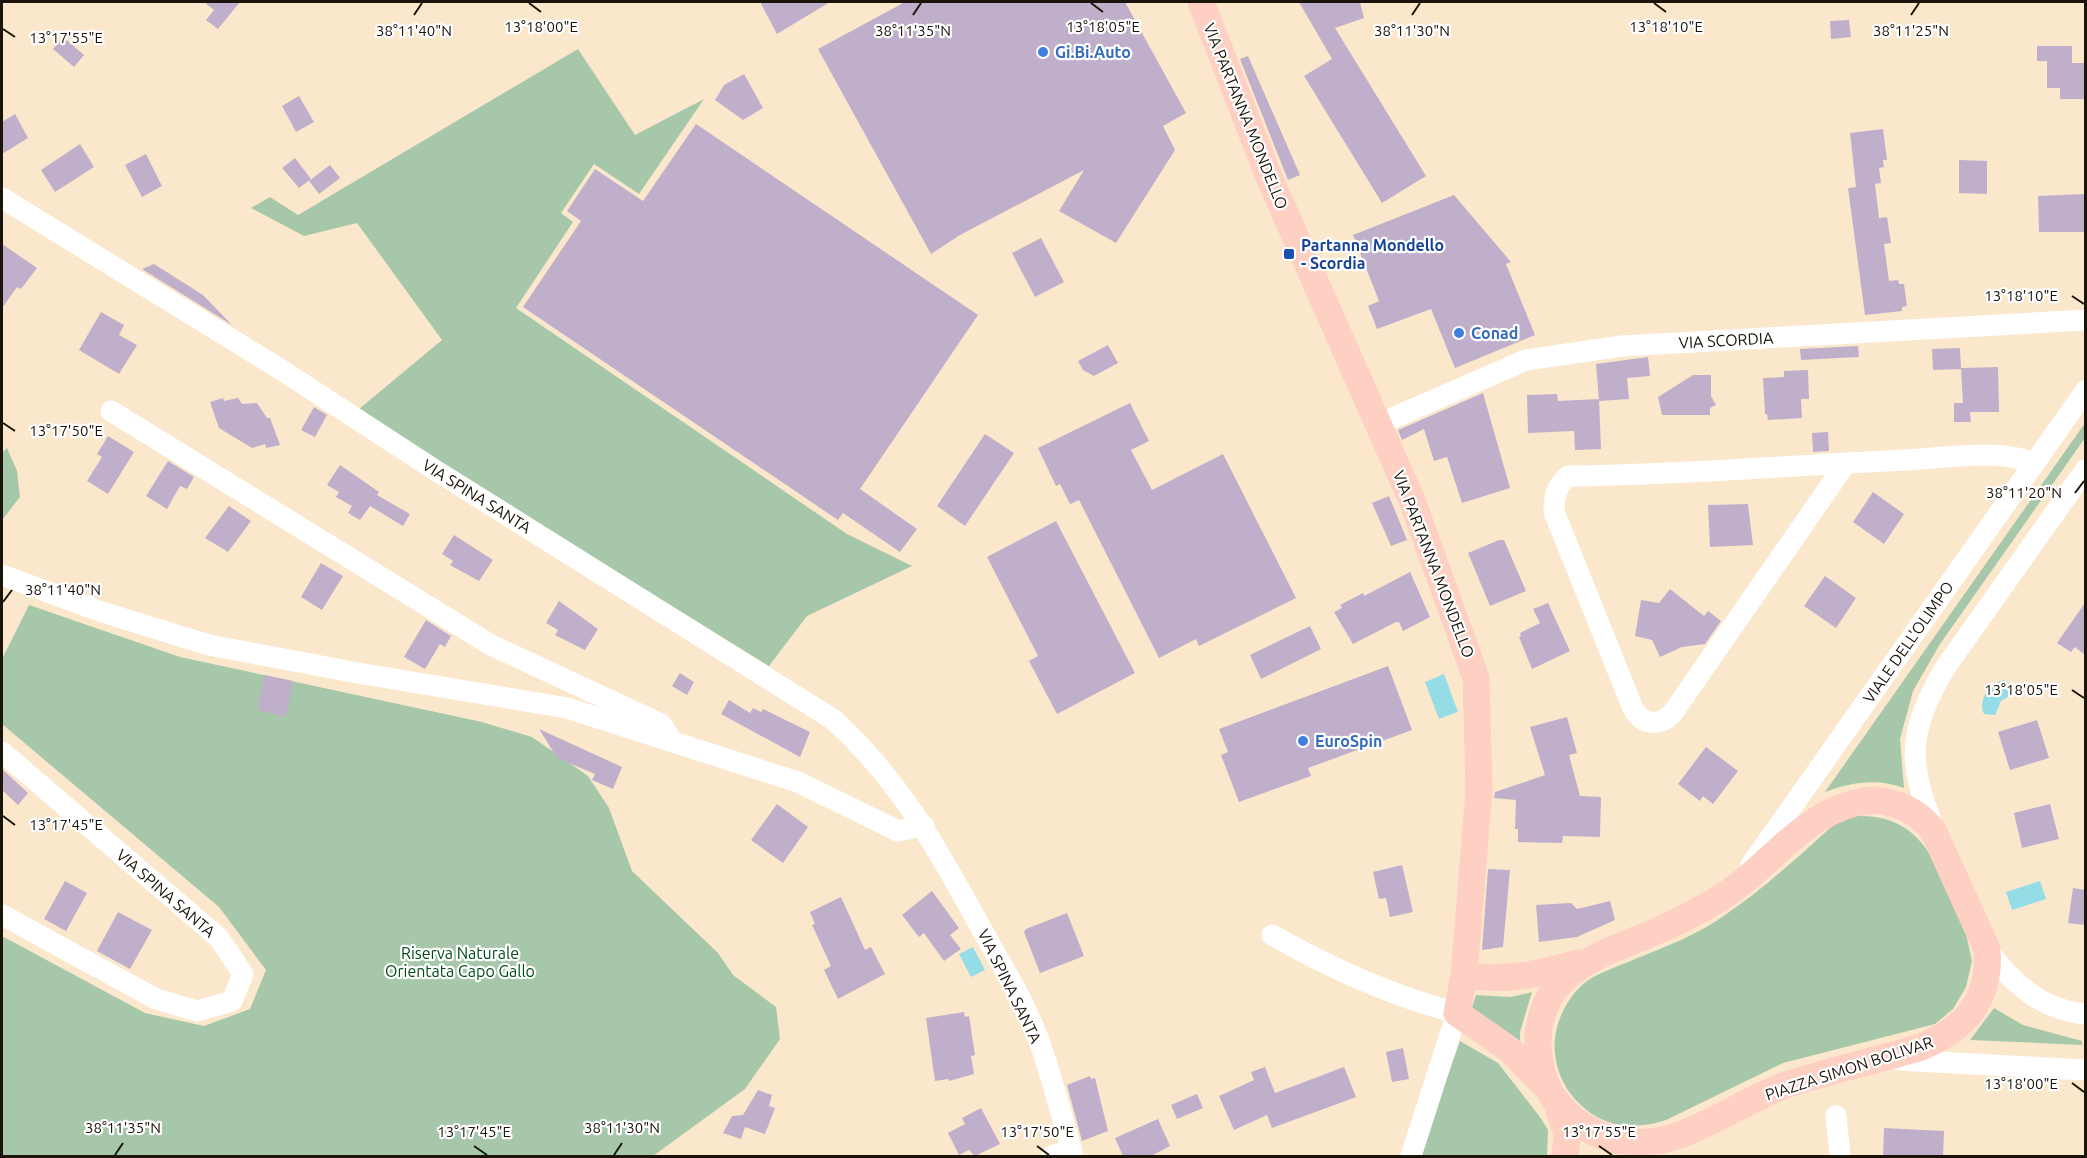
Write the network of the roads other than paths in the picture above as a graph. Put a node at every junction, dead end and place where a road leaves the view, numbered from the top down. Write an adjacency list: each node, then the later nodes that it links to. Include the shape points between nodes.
1 (1201, 2): 6 (main road, VIA PARTANNA MONDELLO, via 1269,177)
2 (2, 198): 13 (street, VIA SPINA SANTA, via 834,720 880,766)
3 (2085, 320): 6 (street, VIA SCORDIA, via 1622,346 1526,360)
4 (2085, 390): 8 (street, VIALE DELL'OLIMPO)
5 (111, 411): 11 (street, via 491,645 661,724)
6 (1379, 424): 20 (main road, VIA PARTANNA MONDELLO, via 1413,503 1476,678 1479,790)
7 (1846, 462): 7 (street, via 1568,476 1558,485 1554,512 1640,718 1653,723 1672,714); 8 (street, via 1995,456 2022,457)
8 (2034, 462): 15 (street, VIALE DELL'OLIMPO, via 1760,854)
9 (2085, 469): 14 (street, via 1945,668 1922,714 1915,767 1921,795)
10 (2, 575): 11 (street, via 102,612 209,645 567,708)
11 (674, 742): 13 (street, via 798,782 898,831)
12 (2, 752): 16 (street, VIA SPINA SANTA, via 219,938 243,974 232,1001 197,1011 156,999)
13 (924, 826): 28 (street, VIA SPINA SANTA, via 1038,1038)
14 (1940, 843): 15 (main road, PIAZZA SIMON BOLIVAR, via 1923,818 1905,807 1874,800 1851,802 1809,824); 18 (main road, PIAZZA SIMON BOLIVAR)
15 (1727, 893): 19 (main road, PIAZZA SIMON BOLIVAR, via 1691,915)
16 (2, 915)
17 (1272, 935): 21 (street, via 1370,984)
18 (1987, 949): 22 (street, via 2007,976 2036,999); 23 (main road, PIAZZA SIMON BOLIVAR, via 1985,985 1970,1015 1959,1027 1931,1043)
19 (1588, 960): 20 (main road, via 1523,977 1486,979); 25 (main road, PIAZZA SIMON BOLIVAR, via 1557,986 1541,1018 1539,1050)
20 (1464, 975): 21 (main road, VIA PARTANNA MONDELLO)
21 (1457, 1013): 25 (main road, via 1510,1050); 29 (street, VIA PARTANNA MONDELLO)
22 (2085, 1014)
23 (1879, 1060): 24 (street); 27 (main road, PIAZZA SIMON BOLIVAR, via 1785,1085)
24 (2085, 1070)
25 (1550, 1094): 27 (main road, PIAZZA SIMON BOLIVAR, via 1575,1122 1602,1136 1651,1142); 30 (main road, via 1567,1135)
26 (1836, 1116): 32 (street)
27 (1678, 1135): 31 (main road)
28 (1065, 1154)
29 (1411, 1156)
30 (1565, 1156)
31 (1640, 1156)
32 (1840, 1156)

